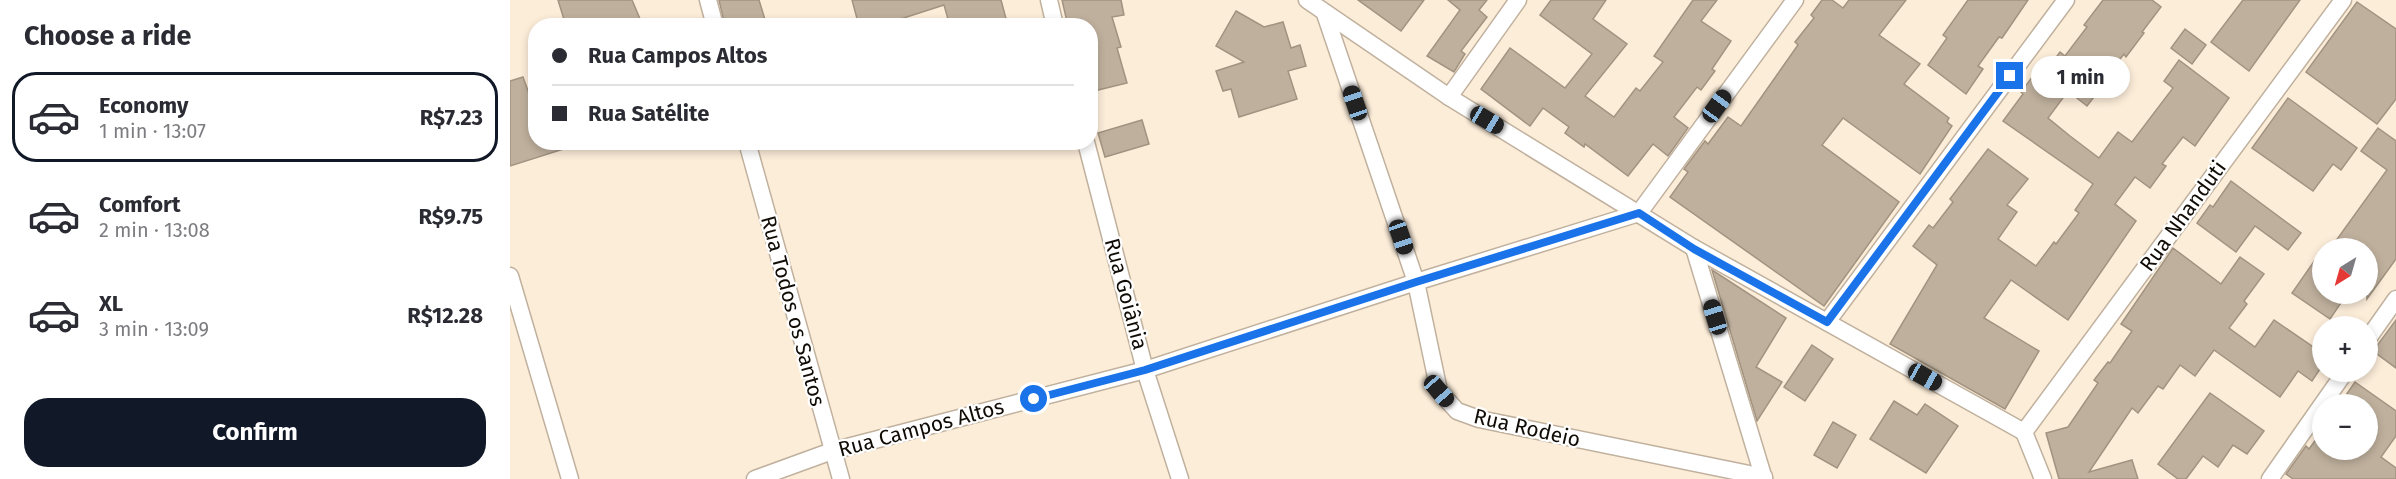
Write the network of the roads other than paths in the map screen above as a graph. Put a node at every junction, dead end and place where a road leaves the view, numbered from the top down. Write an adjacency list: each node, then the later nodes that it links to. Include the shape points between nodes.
1 (708, 0): 9 (street)
2 (1049, 0): 10 (street)
3 (1307, 0): 8 (street)
4 (1518, 0): 11 (street)
5 (1795, 0): 14 (street)
6 (2066, 0): 19 (street)
7 (2343, 0): 23 (street, Rua Nhanduti)
8 (1325, 14): 11 (street); 17 (street, Rua Rodeio)
9 (713, 18)
10 (1053, 18)
11 (1449, 97): 14 (street)
12 (749, 150): 24 (street, Rua Todos os Santos)
13 (1088, 150): 21 (street, Rua Goiânia)
14 (1639, 213): 15 (street); 17 (street, Rua Campos Altos)
15 (1694, 249): 19 (street); 25 (street)
16 (510, 276): 26 (street)
17 (1416, 282): 21 (street, Rua Campos Altos); 25 (street, Rua Rodeio, via 1439,391 1457,411 1479,419)
18 (2396, 298): 20 (street)
19 (1827, 322): 23 (street)
20 (2378, 324)
21 (1145, 370): 24 (street, Rua Campos Altos); 29 (street, Rua Goiânia)
22 (2338, 382): 31 (street)
23 (2024, 432): 30 (street)
24 (832, 451): 27 (street, Rua Campos Altos); 28 (street, Rua Todos os Santos)
25 (1764, 478)
26 (570, 479)
27 (755, 479)
28 (841, 479)
29 (1180, 479)
30 (2043, 479)
31 (2270, 479)

